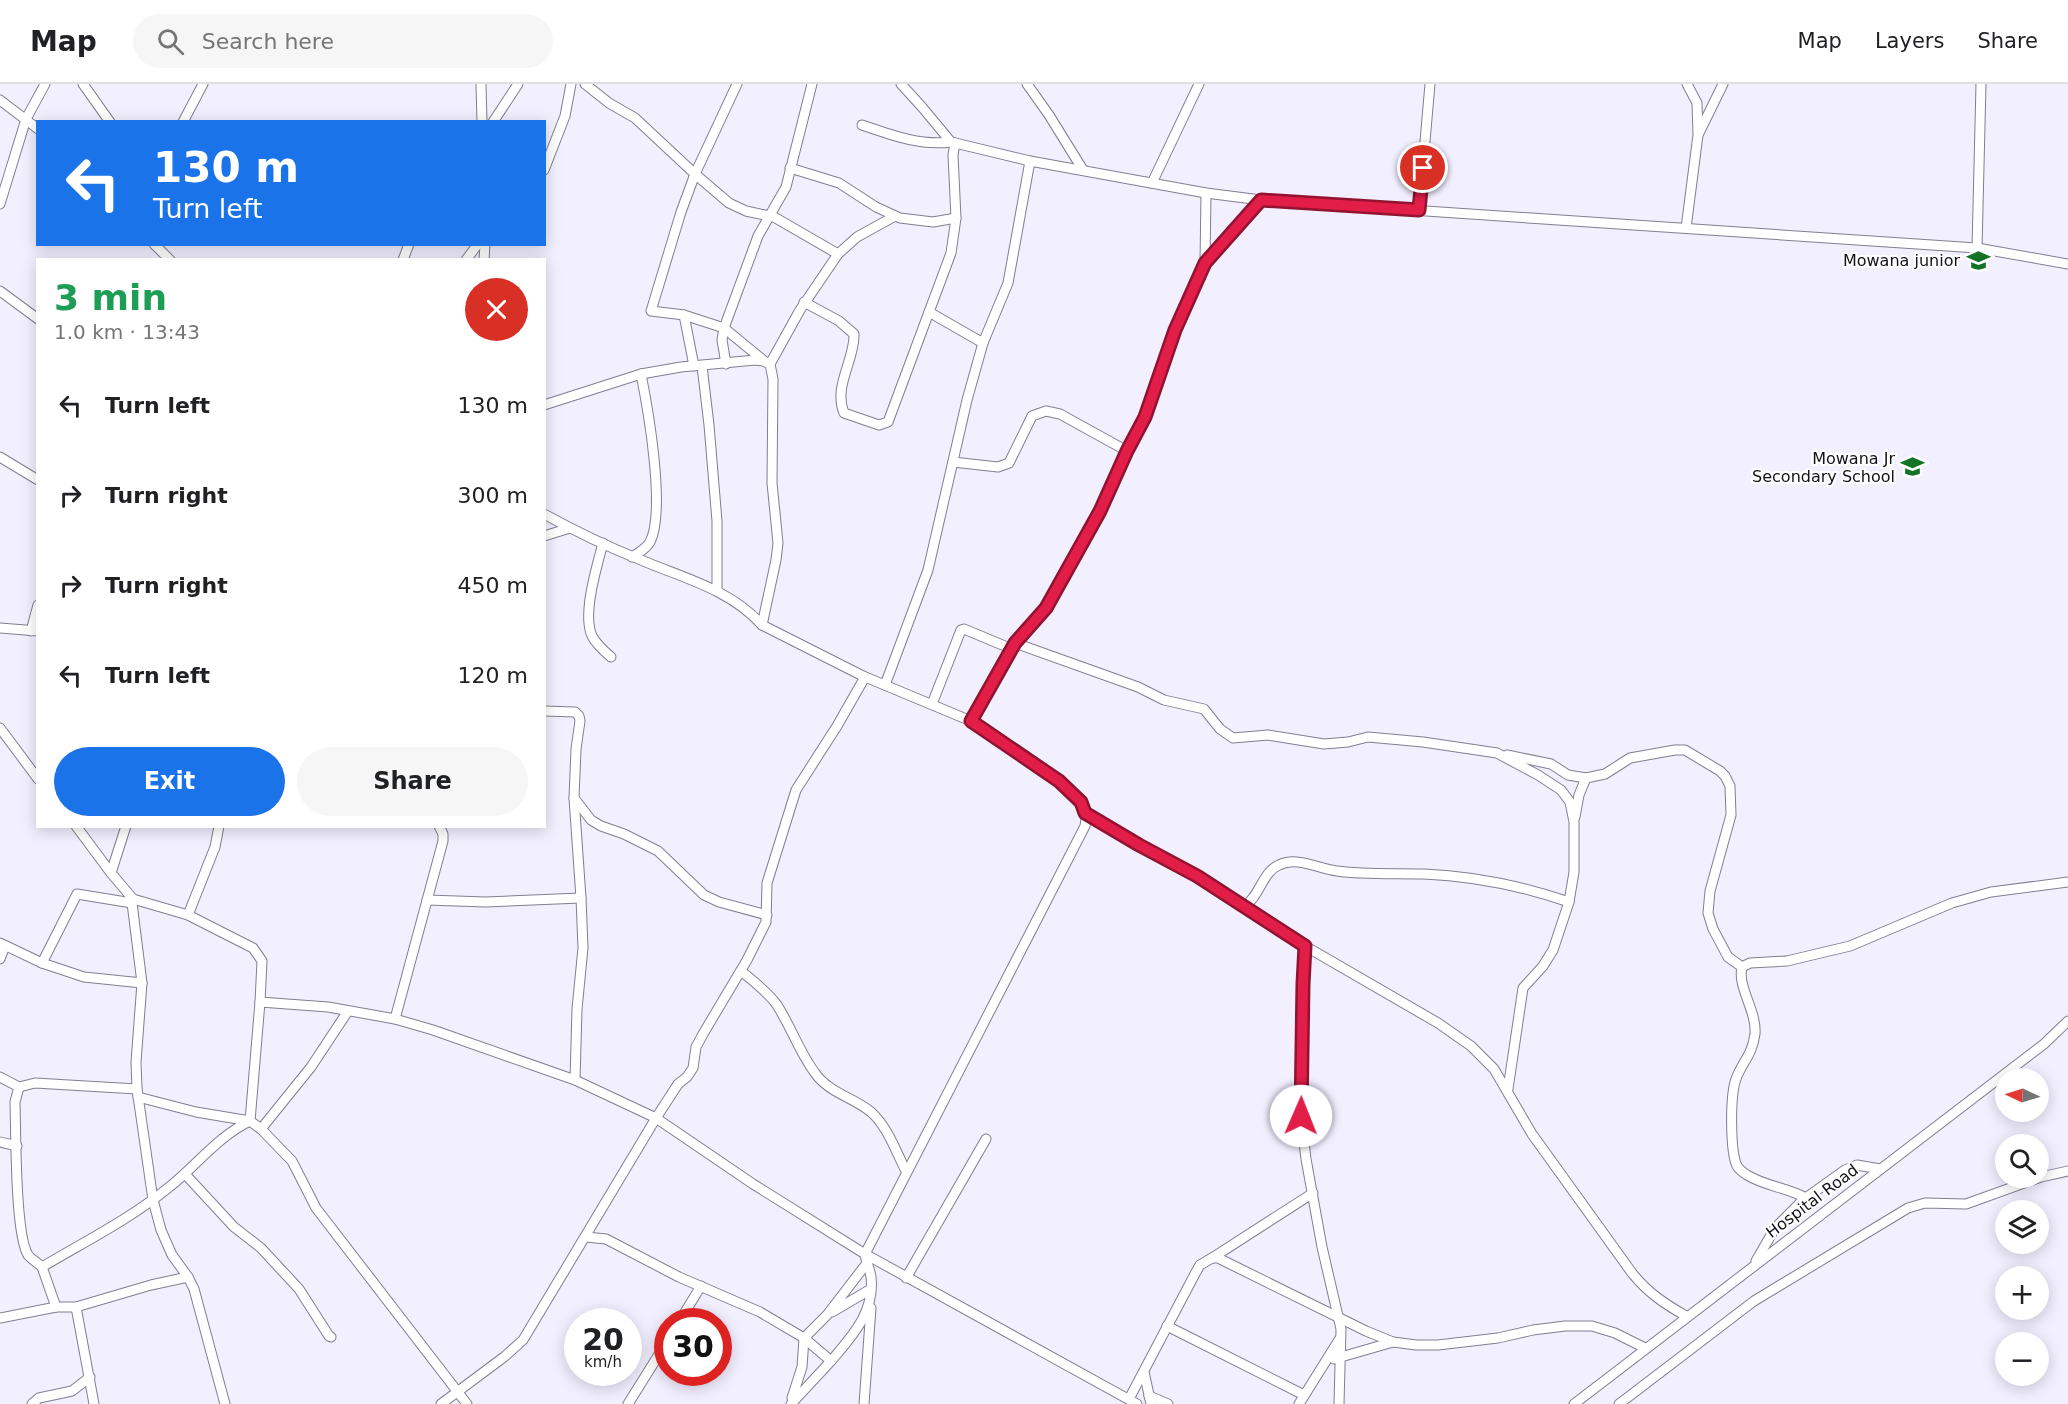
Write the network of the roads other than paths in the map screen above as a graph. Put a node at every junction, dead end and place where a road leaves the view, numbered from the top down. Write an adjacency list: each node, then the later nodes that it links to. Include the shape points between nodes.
1 (45, 84): 18 (street)
2 (83, 84): 19 (street)
3 (203, 84): 20 (street)
4 (481, 84): 21 (street)
5 (518, 84): 22 (street)
6 (571, 84): 28 (street, via 565,116)
7 (585, 84): 31 (street, via 635,118)
8 (737, 84): 31 (street)
9 (812, 84): 29 (street)
10 (901, 84): 26 (street)
11 (1027, 84): 30 (street)
12 (1199, 84): 32 (street)
13 (1430, 84): 36 (street)
14 (1687, 84): 25 (street, via 1697,103)
15 (1723, 84): 25 (street)
16 (1981, 84): 42 (street)
17 (0, 99): 18 (street)
18 (26, 118): 24 (street); 35 (street)
19 (109, 120)
20 (184, 120)
21 (482, 120)
22 (494, 120)
23 (862, 126): 26 (street, via 921,142)
24 (36, 127)
25 (1698, 135): 40 (street)
26 (953, 142): 27 (street); 39 (street)
27 (1030, 161): 30 (street); 53 (street, via 1008,283)
28 (546, 165)
29 (790, 168): 37 (street, via 780,200); 38 (street, via 839,183)
30 (1083, 170): 32 (street)
31 (695, 174): 37 (street, via 737,207); 50 (street, via 651,311)
32 (1152, 183): 33 (street)
33 (1206, 193): 34 (street); 45 (street)
34 (1261, 200): 36 (street); 45 (street)
35 (0, 204)
36 (1419, 210): 40 (street)
37 (768, 215): 43 (street); 52 (street)
38 (895, 216): 39 (street, via 917,222); 43 (street, via 857,237)
39 (956, 218): 49 (street, via 951,253)
40 (1686, 228): 42 (street)
41 (156, 246): 44 (street)
42 (1977, 248): 46 (street)
43 (838, 254): 48 (street)
44 (168, 258)
45 (1205, 263): 59 (street, via 1175,330 1145,417)
46 (2068, 264)
47 (0, 291): 51 (street)
48 (804, 302): 49 (street, via 855,334 844,377 843,410 879,426 888,422); 54 (street)
49 (929, 312): 53 (street)
50 (684, 315): 52 (street); 56 (street)
51 (36, 318)
52 (724, 328): 54 (street); 55 (street)
53 (984, 343): 61 (street)
54 (767, 363): 55 (street); 69 (street, via 773,379 772,483 778,543)
55 (726, 364): 56 (street)
56 (698, 366): 57 (street); 68 (street, via 709,425 717,521)
57 (641, 374): 58 (street); 67 (street, via 651,430 656,496 651,541)
58 (546, 404)
59 (1127, 451): 61 (street, via 1060,414 1046,411 1032,416 1009,463 998,467); 72 (street, via 1073,564 1046,608)
60 (0, 457): 62 (street)
61 (953, 462): 75 (street, via 928,570)
62 (36, 479)
63 (546, 515): 64 (street)
64 (570, 528): 65 (street); 66 (street)
65 (546, 535)
66 (603, 543): 67 (street); 73 (street, via 589,621 594,640)
67 (632, 557): 68 (street)
68 (717, 591): 69 (street, via 750,612)
69 (762, 625): 74 (street)
70 (0, 628): 71 (street)
71 (34, 631)
72 (1013, 646): 76 (street, via 961,630); 78 (street); 80 (street, via 1164,699 1204,709 1233,738 1268,735 1324,744 1368,737)
73 (611, 657)
74 (865, 677): 75 (street); 100 (street, via 796,790 767,883)
75 (885, 685): 76 (street)
76 (932, 704): 78 (street)
77 (546, 711): 83 (street, via 575,712 579,716)
78 (971, 721): 84 (street, via 1059,781 1081,802)
79 (0, 728): 81 (street)
80 (1497, 753): 82 (street, via 1551,764 1568,775); 86 (street, via 1561,790 1570,802)
81 (36, 776)
82 (1586, 778): 86 (street); 105 (street, via 1605,774 1630,758 1675,750 1694,754 1725,776 1731,791 1731,814 1710,891 1708,914 1728,957)
83 (574, 798): 85 (street); 87 (street)
84 (1085, 813): 98 (street); 124 (street, via 1084,826)
85 (591, 820): 87 (street); 100 (street, via 658,851 704,895)
86 (1574, 822): 97 (street, via 1574,872)
87 (577, 827): 94 (street)
88 (77, 828): 92 (street)
89 (125, 828): 92 (street)
90 (219, 828): 99 (street, via 215,848)
91 (440, 828): 95 (street, via 443,841)
92 (111, 873): 96 (street)
93 (2068, 882): 105 (street, via 1991,892 1952,903 1850,946 1786,961 1750,963)
94 (581, 898): 95 (street); 113 (street, via 583,948)
95 (427, 900): 110 (street)
96 (133, 901): 99 (street); 104 (street, via 77,894); 107 (street)
97 (1569, 902): 98 (street, via 1529,888 1470,879 1337,871 1297,862 1272,869 1256,896); 115 (street, via 1553,950 1523,988)
98 (1244, 906): 102 (street)
99 (188, 915): 108 (street, via 258,954 262,961)
100 (767, 915): 106 (street)
101 (3, 944): 103 (street); 104 (street)
102 (1305, 946): 115 (street, via 1471,1046); 127 (street, via 1301,1116)
103 (0, 959)
104 (42, 963): 107 (street, via 84,977)
105 (1742, 968): 128 (street, via 1741,978 1754,1013 1755,1031 1732,1094 1737,1167 1747,1175)
106 (741, 971): 117 (street, via 696,1047 693,1068 678,1083); 124 (street, via 776,1003 816,1075 835,1092 871,1112 883,1126)
107 (142, 983): 116 (street, via 136,1062)
108 (260, 1002): 109 (street); 118 (street)
109 (348, 1011): 110 (street); 119 (street)
110 (395, 1019): 113 (street)
111 (2068, 1021): 123 (street, Hospital Road, via 2044,1044)
112 (0, 1077): 114 (street)
113 (575, 1080): 117 (street)
114 (19, 1087): 116 (street, via 35,1083); 122 (street, via 15,1102)
115 (1508, 1089): 147 (street, via 1532,1134 1632,1273 1661,1302)
116 (138, 1093): 118 (street, via 196,1112); 129 (street)
117 (656, 1118): 130 (street); 134 (street)
118 (250, 1121): 119 (street); 126 (street, via 238,1126)
119 (261, 1129): 162 (street, via 292,1161 316,1208)
120 (986, 1139): 138 (street)
121 (0, 1142): 122 (street)
122 (17, 1146): 136 (street, via 23,1243 28,1255)
123 (1880, 1169): 128 (street, via 1857,1165); 135 (street, Hospital Road)
124 (906, 1171): 134 (street)
125 (2068, 1171): 178 (street, via 1966,1204 1925,1203 1908,1208 1754,1301)
126 (185, 1174): 129 (street); 150 (street, via 234,1227 276,1264)
127 (1313, 1193): 133 (street); 146 (street)
128 (1806, 1198): 135 (street, via 1775,1228)
129 (153, 1200): 136 (street); 137 (street, via 168,1247)
130 (594, 1224): 131 (street); 132 (street)
131 (586, 1237): 132 (street); 162 (street, via 523,1340)
132 (606, 1239): 139 (street)
133 (1212, 1258): 146 (street); 149 (street, via 1200,1265)
134 (866, 1259): 138 (street); 140 (street); 145 (street)
135 (1755, 1263): 147 (street, Hospital Road)
136 (42, 1267): 142 (street)
137 (188, 1277): 143 (street); 168 (street)
138 (906, 1278): 166 (street)
139 (701, 1286): 144 (street); 152 (street, via 760,1312)
140 (871, 1289): 141 (street); 145 (street)
141 (871, 1301): 156 (street, via 861,1323); 173 (street)
142 (56, 1307): 143 (street); 148 (street)
143 (76, 1307): 160 (street)
144 (688, 1308)
145 (827, 1315): 152 (street)
146 (1338, 1316): 151 (street); 153 (street)
147 (1686, 1316): 154 (street, Hospital Road)
148 (0, 1318)
149 (1167, 1326): 159 (street); 163 (street)
150 (331, 1337)
151 (1340, 1337): 155 (street); 157 (street)
152 (804, 1338): 156 (street); 172 (street, via 802,1367)
153 (1393, 1342): 154 (street, via 1438,1345 1565,1326 1592,1326); 155 (street)
154 (1645, 1348): 177 (street, Hospital Road)
155 (1340, 1357): 157 (street); 176 (street)
156 (831, 1361): 172 (street)
157 (1326, 1361): 163 (street)
158 (654, 1362): 171 (street)
159 (1144, 1372): 165 (street); 166 (street)
160 (90, 1377): 161 (street); 164 (street)
161 (72, 1390): 164 (street); 167 (street, via 39,1398)
162 (457, 1390): 169 (street); 170 (street)
163 (1304, 1395): 175 (street)
164 (93, 1400)
165 (1150, 1400): 174 (street)
166 (1133, 1402)
167 (32, 1404)
168 (225, 1404)
169 (441, 1404)
170 (467, 1404)
171 (628, 1404)
172 (790, 1404)
173 (864, 1404)
174 (1168, 1404)
175 (1299, 1404)
176 (1339, 1404)
177 (1574, 1404)
178 (1619, 1404)

